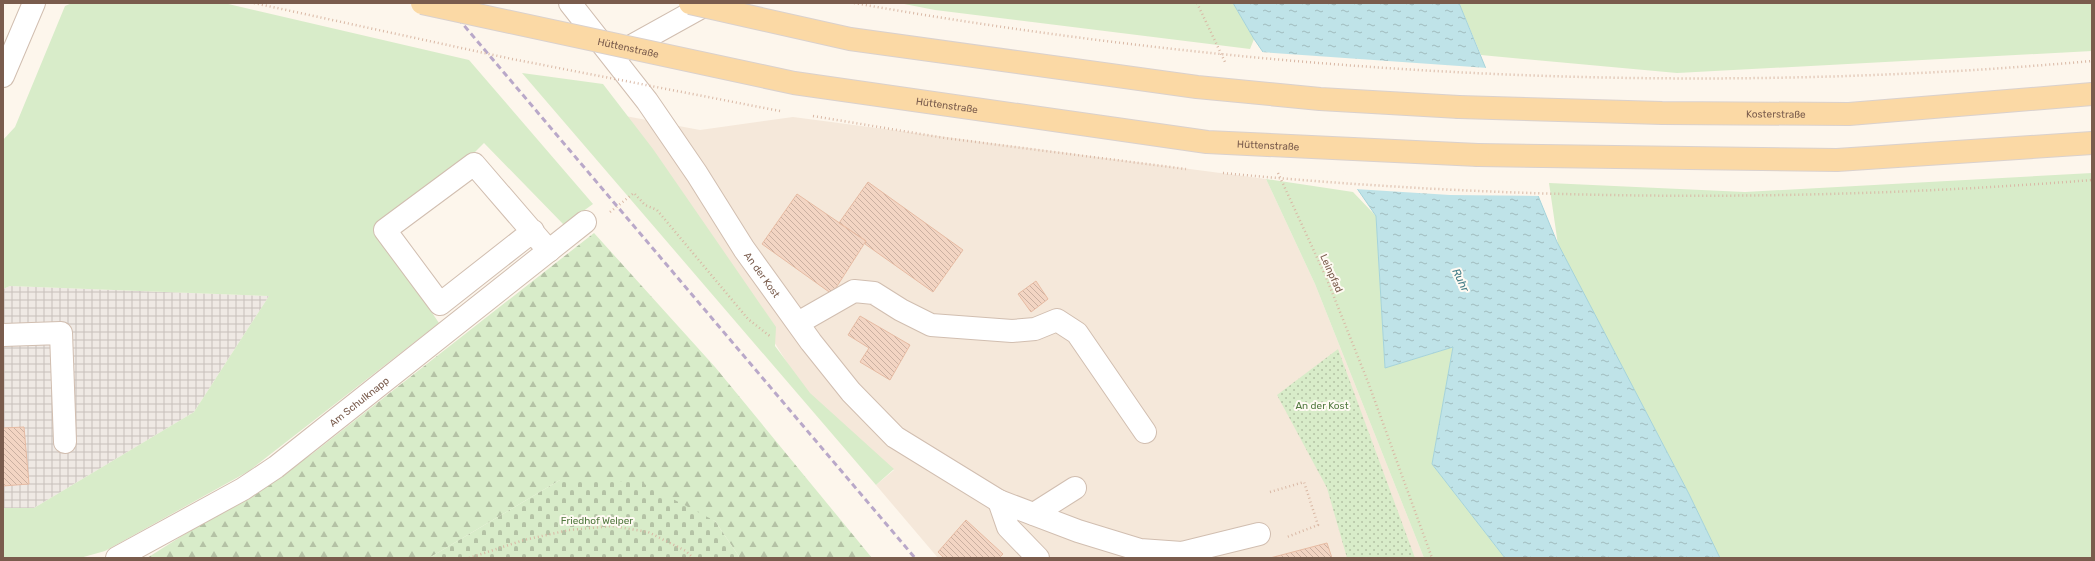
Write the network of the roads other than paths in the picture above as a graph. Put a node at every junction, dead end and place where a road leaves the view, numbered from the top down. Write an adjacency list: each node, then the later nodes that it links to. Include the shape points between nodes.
1 (34, 3): 7 (street)
2 (422, 3): 9 (main road, Hüttenstraße, bridge, via 794,82 1207,142 1478,155 1837,160)
3 (570, 3): 6 (street, An der Kost)
4 (690, 3): 8 (main road, Kosterstraße, bridge, via 850,39 1197,87 1320,99 1459,107 1849,114)
5 (709, 3): 6 (street)
6 (613, 56): 13 (street, An der Kost, via 647,101 744,249)
7 (3, 76)
8 (2092, 94)
9 (2092, 143)
10 (585, 222): 12 (street, Am Schulknapp)
11 (532, 231): 11 (street, via 474,164 385,230 440,304); 12 (street)
12 (549, 251): 21 (street, Am Schulknapp, via 276,467 243,489)
13 (798, 324): 15 (street, via 854,291 874,293 931,325 1012,331 1035,329 1057,320 1077,333); 18 (street, An der Kost, via 851,392 895,437)
14 (3, 336): 16 (street, via 61,333)
15 (1145, 432)
16 (65, 442)
17 (1075, 488): 19 (street)
18 (999, 501): 19 (street, An der Kost); 22 (street, via 1008,527)
19 (1034, 514): 20 (street, An der Kost, via 1140,550 1182,553)
20 (1259, 534)
21 (117, 558)
22 (1038, 558)

